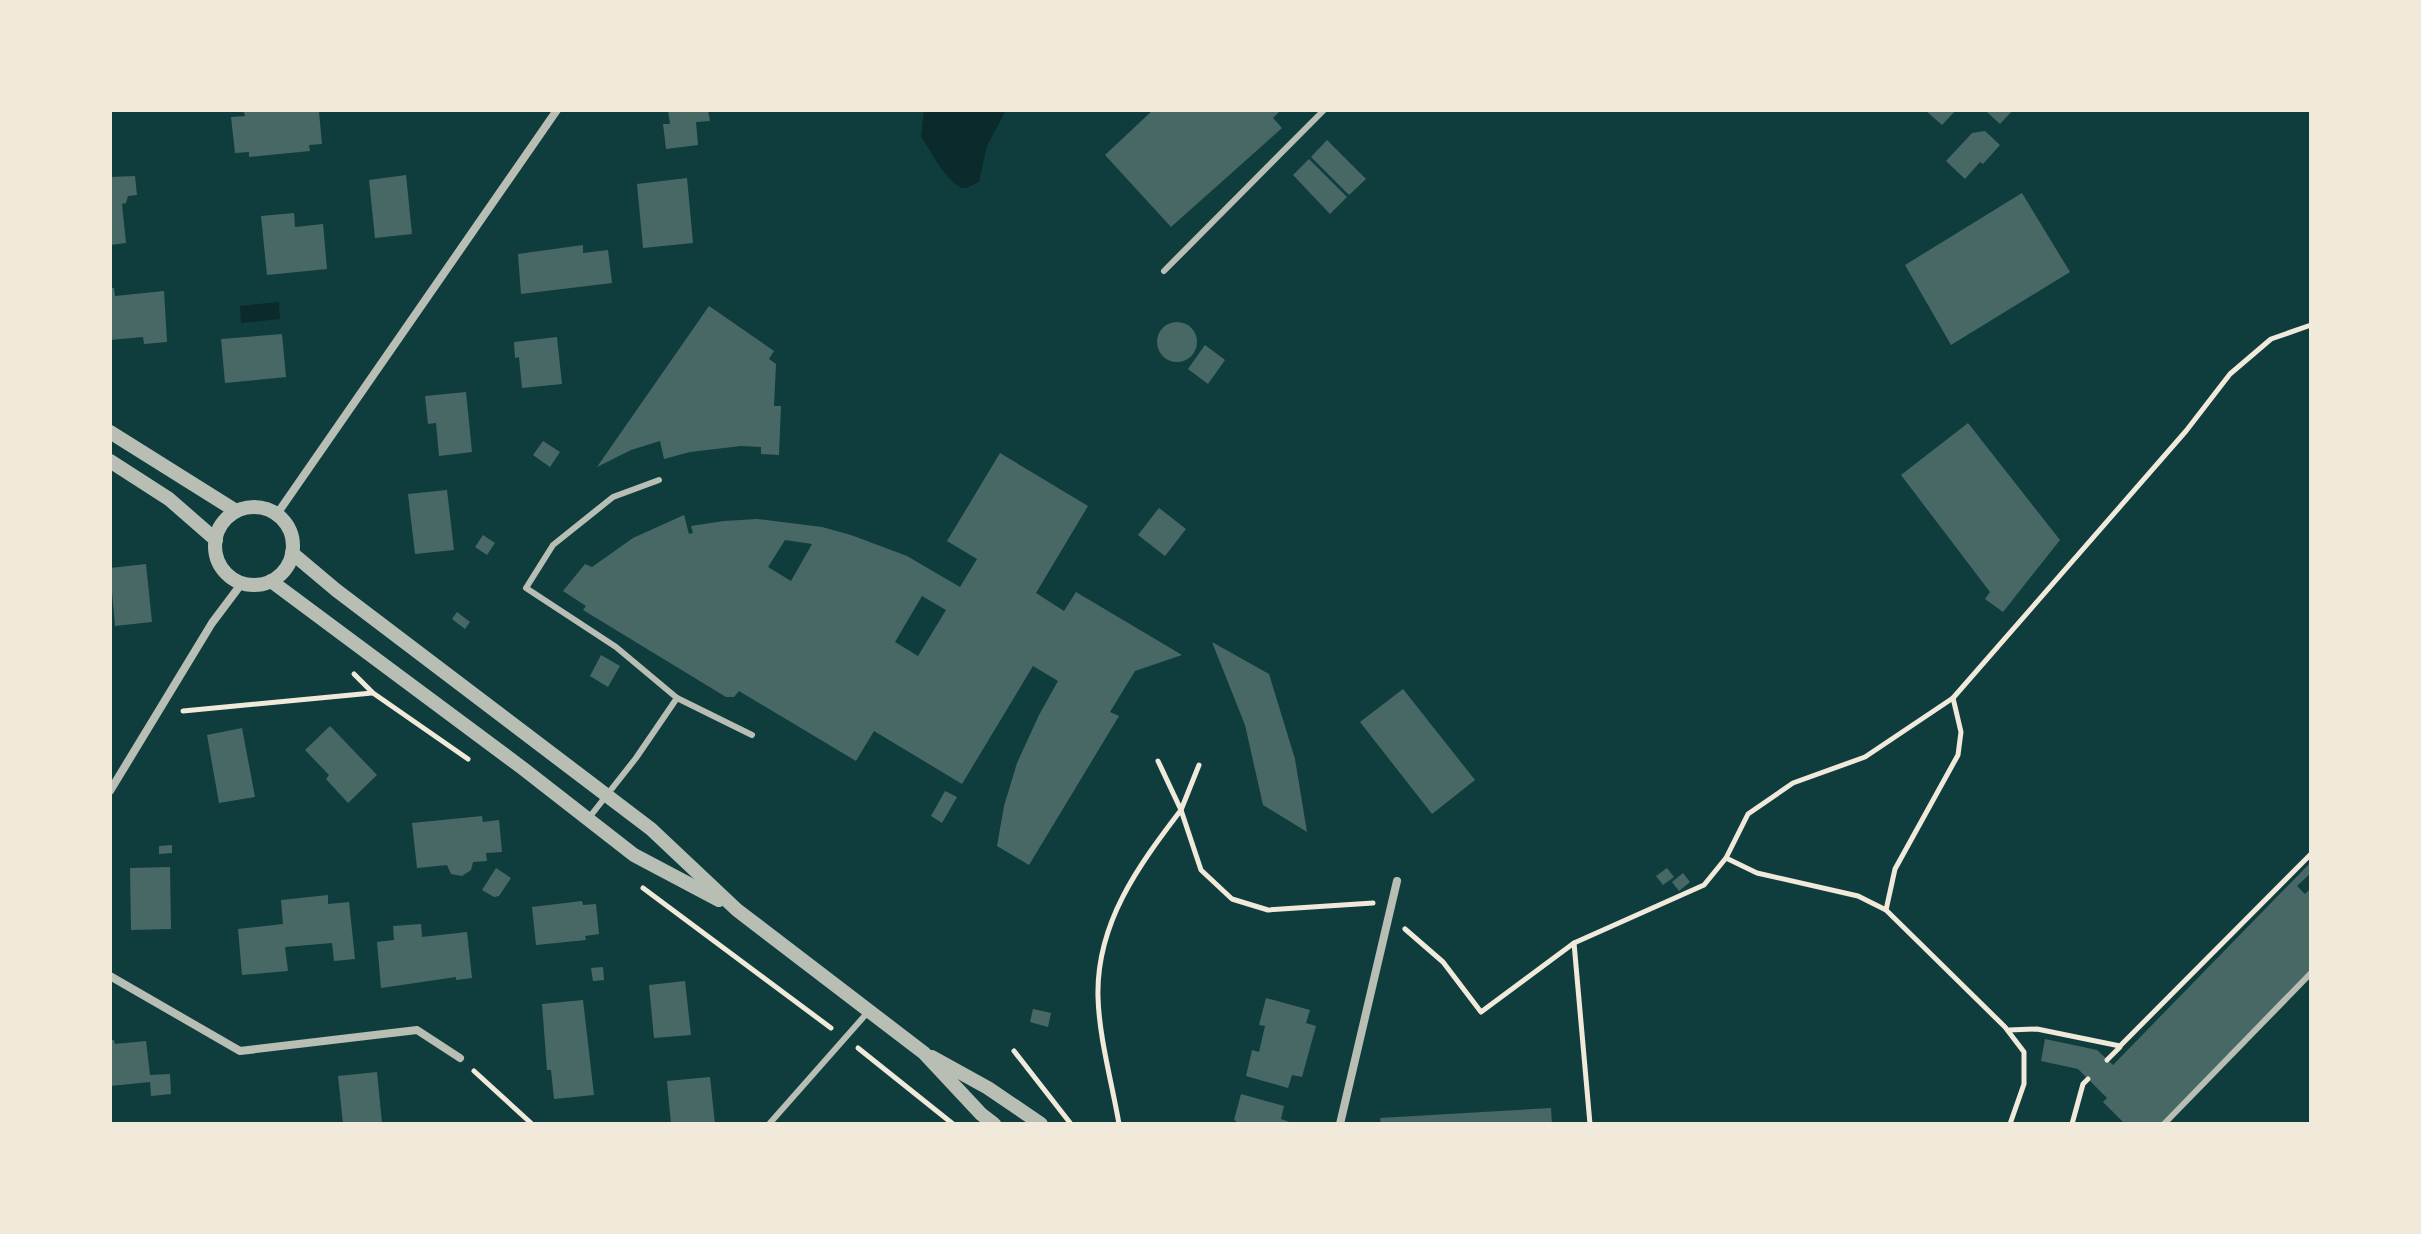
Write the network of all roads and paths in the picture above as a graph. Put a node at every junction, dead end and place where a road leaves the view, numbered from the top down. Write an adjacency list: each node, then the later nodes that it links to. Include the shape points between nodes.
1 (557, 110): 9 (street)
2 (1324, 110): 3 (lane)
3 (1164, 271)
4 (2311, 325): 16 (path, via 2271,339 2230,374)
5 (110, 432): 8 (street)
6 (110, 461): 10 (street, via 169,499)
7 (659, 480): 15 (lane, via 613,497 553,545 526,588 616,647)
8 (236, 511): 9 (street, via 257,507); 10 (street, via 219,528)
9 (277, 514): 11 (street, via 293,538)
10 (216, 540): 13 (street, via 217,558)
11 (292, 553): 12 (street); 22 (street)
12 (271, 581): 13 (street); 24 (street)
13 (242, 583): 21 (street)
14 (373, 693): 17 (path)
15 (677, 698): 18 (lane); 22 (lane)
16 (1953, 698): 26 (path, via 1865,757 1793,783 1748,814); 30 (path, via 1961,732 1958,755 1895,869)
17 (183, 711)
18 (752, 735)
19 (1158, 761): 23 (path)
20 (1199, 765): 23 (path)
21 (110, 791)
22 (606, 797): 24 (lane); 29 (street, via 651,829)
23 (1181, 810): 28 (path, via 1201,870 1232,899 1268,910); 47 (path, via 1122,897 1099,969 1101,1029)
24 (588, 819): 29 (street, via 634,855)
25 (2311, 854): 36 (path)
26 (1726, 858): 30 (path, via 1757,873 1858,896); 31 (path, via 1704,885)
27 (1397, 881): 28 (street)
28 (1392, 902): 31 (path, via 1402,926 1443,962 1481,1012); 48 (street)
29 (737, 910): 34 (street)
30 (1886, 910): 35 (path)
31 (1574, 943): 49 (path)
32 (2311, 973): 52 (lane)
33 (110, 976): 39 (street, via 240,1051 417,1030)
34 (869, 1012): 38 (street); 42 (lane)
35 (2008, 1031): 36 (path, via 2037,1029); 50 (path, via 2024,1052 2024,1084)
36 (2120, 1046): 40 (path)
37 (1014, 1051): 46 (path)
38 (924, 1053): 44 (street); 45 (street)
39 (460, 1058): 43 (path)
40 (2107, 1060)
41 (2088, 1079): 51 (path)
42 (770, 1123)
43 (532, 1124)
44 (994, 1124)
45 (1041, 1124)
46 (1071, 1124)
47 (1119, 1124)
48 (1340, 1124)
49 (1590, 1124)
50 (2010, 1124)
51 (2072, 1124)
52 (2164, 1124)

